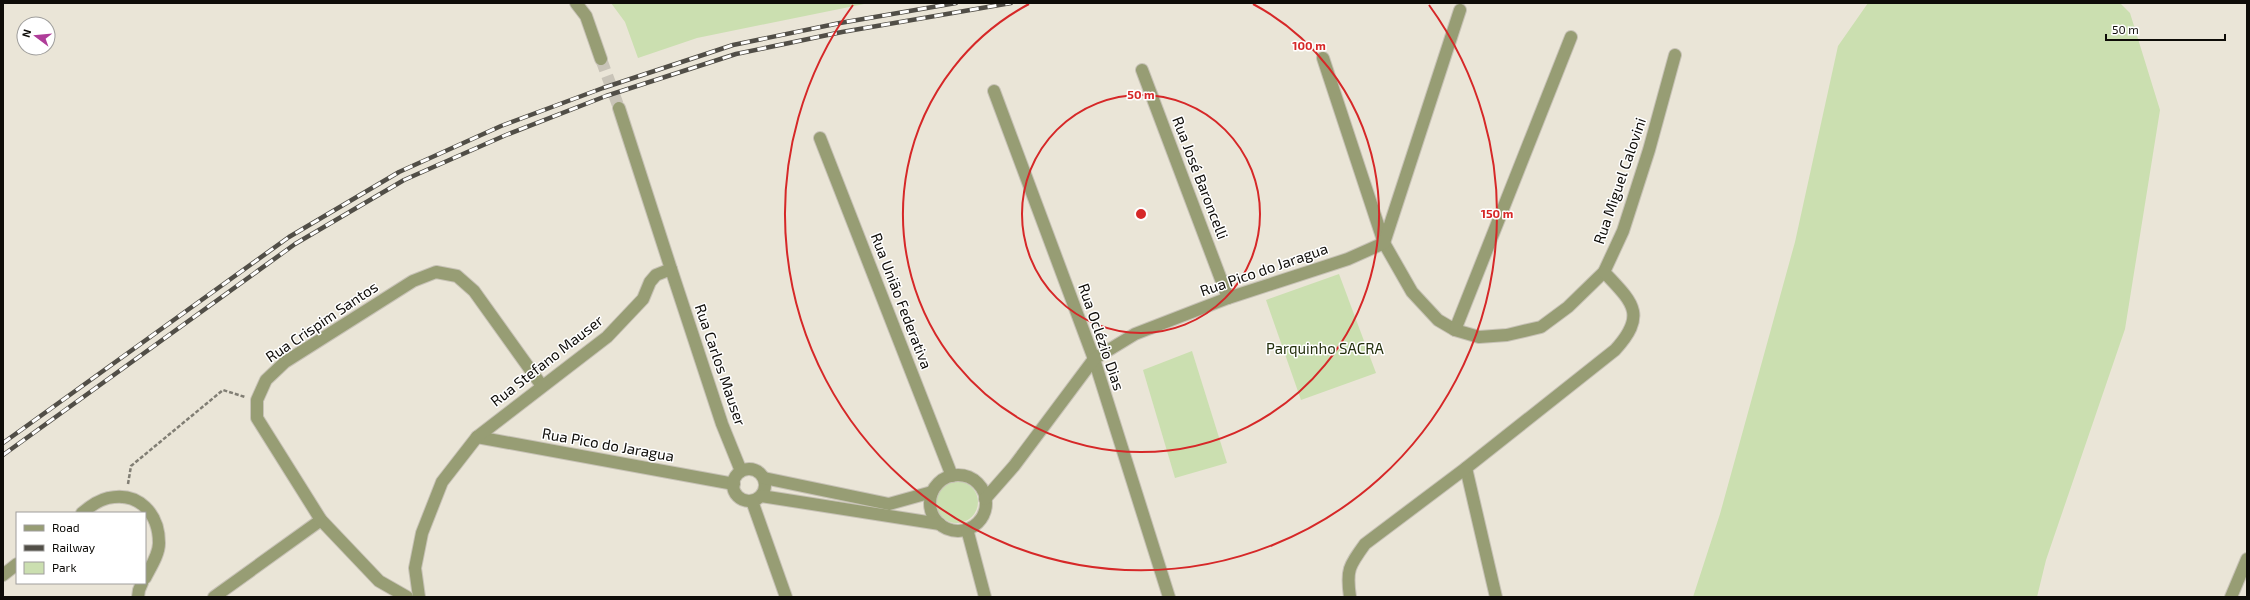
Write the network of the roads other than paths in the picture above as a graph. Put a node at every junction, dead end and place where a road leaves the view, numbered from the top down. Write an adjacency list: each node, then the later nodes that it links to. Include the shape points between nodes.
1 (576, 3): 6 (street, via 586,16)
2 (1460, 10): 11 (street)
3 (1571, 37): 15 (street)
4 (1675, 55): 13 (street, Rua Miguel Calovini, via 1647,157 1623,231)
5 (1323, 58): 11 (street, Rua Miguel Calovini)
6 (601, 59)
7 (1142, 70): 14 (street, Rua José Baroncelli)
8 (994, 91): 16 (street, Rua Oclézio Dias)
9 (619, 108): 12 (street)
10 (820, 138): 21 (street, Rua União Federativa)
11 (1384, 243): 14 (street, Rua Pico do Jaragua, via 1348,259); 15 (street, Rua Miguel Calovini, via 1421,305 1438,320)
12 (671, 270): 17 (street, Rua Stefano Mauser, via 656,275 650,282 643,300 607,337); 20 (street, Rua Carlos Mauser, via 722,424)
13 (1604, 272): 15 (street, Rua Miguel Calovini, via 1568,307 1541,327 1507,335 1479,337); 19 (street, via 1631,300 1634,317 1627,337 1615,350)
14 (1228, 298): 16 (street, Rua Pico do Jaragua, via 1135,334)
15 (1455, 330)
16 (1094, 359): 26 (street, Rua Pico do Jaragua, via 1014,466); 42 (street, Rua Oclézio Dias)
17 (542, 386): 18 (street, Rua Stefano Mauser); 28 (street, Rua Crispim Santos, via 474,291 457,276 436,272 413,281 285,362 266,380 257,400 257,418)
18 (477, 437): 23 (street, Rua Pico do Jaragua); 39 (street, Rua Stefano Mauser, via 442,482 422,533 416,568)
19 (1466, 468): 43 (street, via 1365,544 1353,561 1347,576); 44 (street)
20 (741, 471): 22 (street, via 753,469); 23 (street)
21 (952, 476): 24 (street, via 944,478); 26 (street, via 970,478 983,490)
22 (764, 478): 24 (street, via 889,504); 25 (street, via 765,485)
23 (734, 484): 25 (street, via 737,495 745,500)
24 (932, 492): 29 (street, via 931,509)
25 (756, 499): 29 (street); 40 (street)
26 (985, 499): 30 (street, via 982,517)
27 (84, 512): 34 (street, via 107,498 125,496 144,504 154,520 159,544)
28 (321, 520): 37 (street); 38 (street, Rua Crispim Santos, via 379,581)
29 (940, 524): 30 (street, via 948,529)
30 (967, 529): 41 (street)
31 (2247, 559): 45 (street)
32 (16, 565): 33 (street)
33 (3, 576)
34 (146, 576)
35 (141, 584): 36 (street)
36 (138, 597)
37 (214, 597)
38 (407, 597)
39 (419, 597)
40 (786, 597)
41 (985, 597)
42 (1169, 597)
43 (1350, 597)
44 (1496, 597)
45 (2231, 597)

